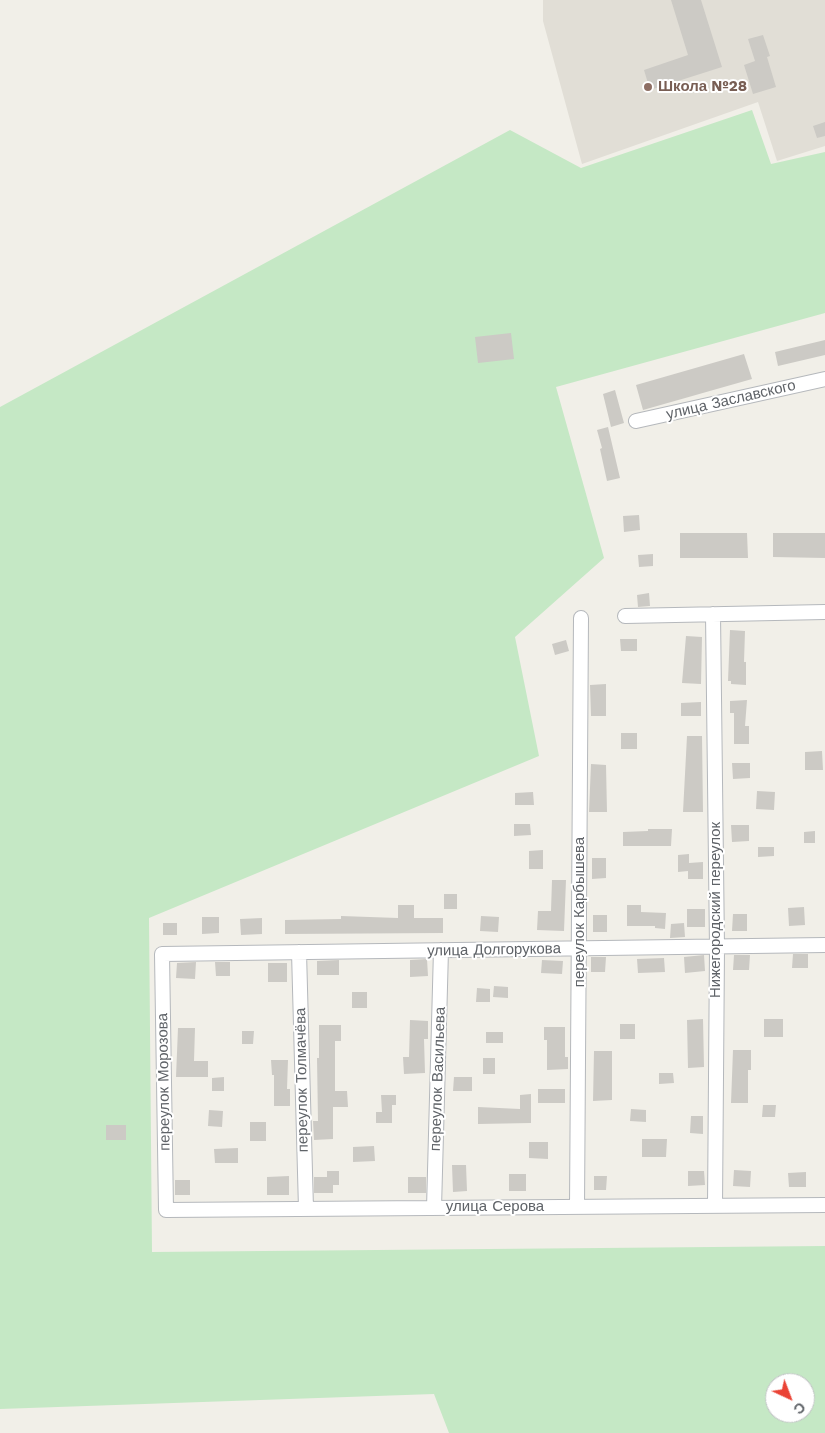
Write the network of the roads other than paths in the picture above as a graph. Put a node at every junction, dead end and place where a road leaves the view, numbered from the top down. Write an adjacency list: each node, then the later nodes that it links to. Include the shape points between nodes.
1 (825, 379): 2 (street, улица Заславского)
2 (636, 421)
3 (825, 612): 4 (street)
4 (713, 614): 5 (street); 8 (street, Нижегородский переулок)
5 (625, 616)
6 (581, 618): 9 (street, переулок Карбышева)
7 (825, 945): 8 (street, улица Долгорукова)
8 (717, 948): 9 (street, улица Долгорукова); 14 (street, Нижегородский переулок)
9 (580, 949): 10 (street, улица Долгорукова); 15 (street, переулок Карбышева)
10 (441, 950): 11 (street, улица Долгорукова); 16 (street, переулок Васильева)
11 (299, 952): 12 (street, улица Долгорукова); 17 (street, переулок Толмачёва)
12 (162, 954): 18 (street, переулок Морозова)
13 (825, 1205): 14 (street, улица Серова)
14 (715, 1206): 15 (street, улица Серова)
15 (577, 1207): 16 (street, улица Серова)
16 (434, 1208): 17 (street, улица Серова)
17 (306, 1209): 18 (street, улица Серова)
18 (166, 1210)

